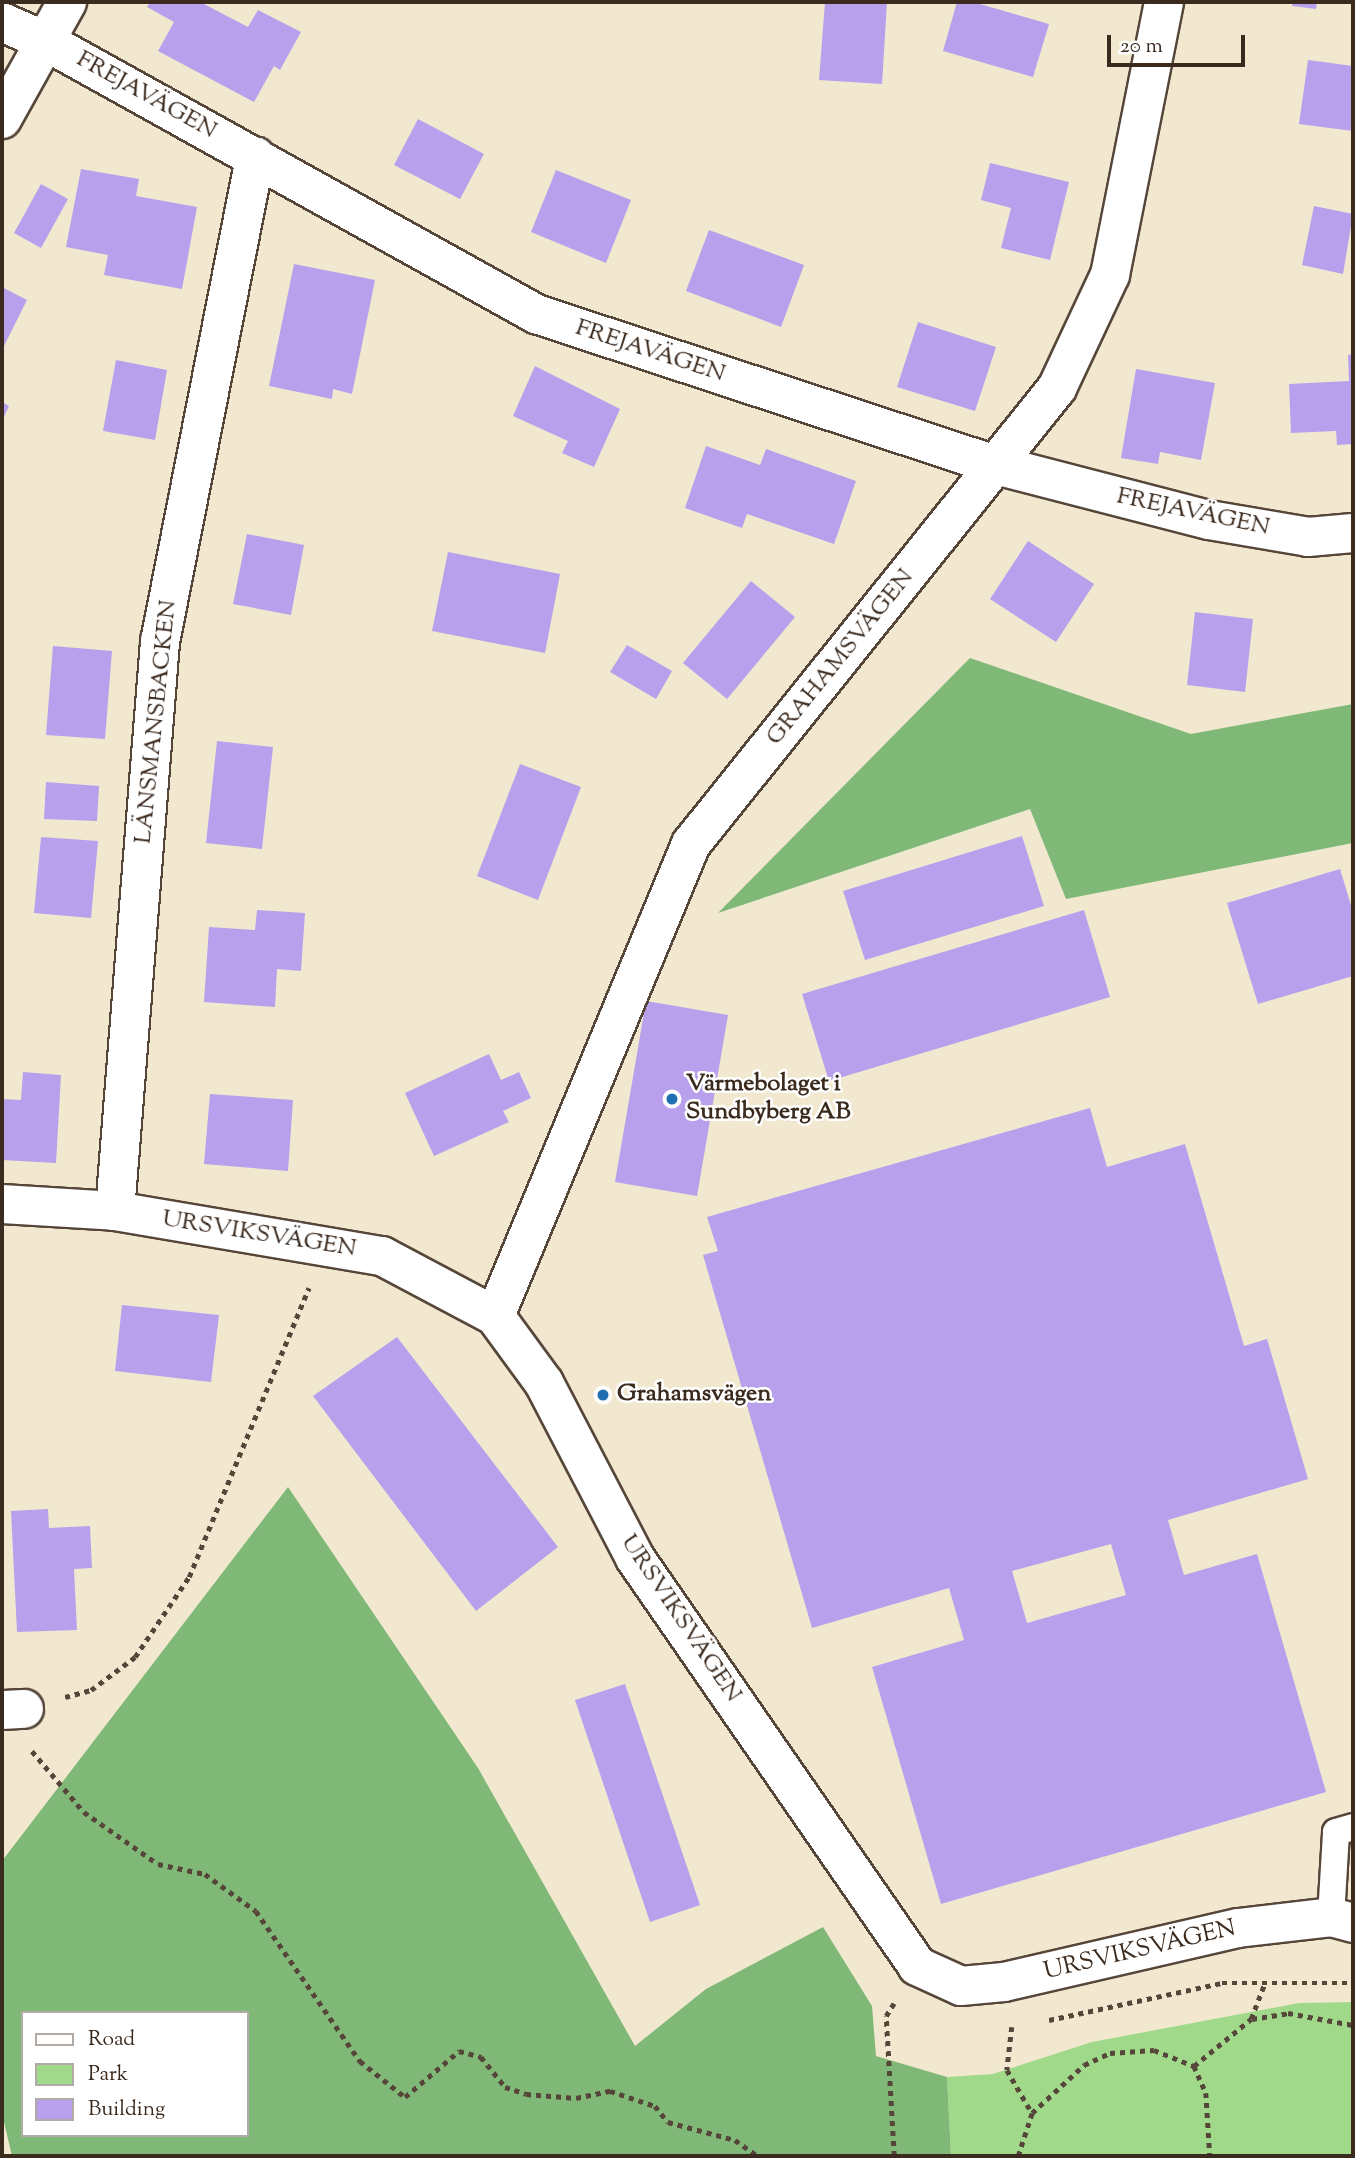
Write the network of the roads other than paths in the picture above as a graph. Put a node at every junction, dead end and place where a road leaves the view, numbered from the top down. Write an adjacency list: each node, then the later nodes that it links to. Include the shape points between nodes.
1 (67, 2): 4 (street)
2 (1164, 2): 7 (street, GRAHAMSVÄGEN, via 1110,275 1057,388)
3 (2, 22): 4 (street, FREJAVÄGEN)
4 (46, 41): 5 (street); 6 (street, FREJAVÄGEN)
5 (2, 120)
6 (255, 156): 7 (street, FREJAVÄGEN, via 536,314); 10 (street, LÄNSMANSBACKEN, via 160,642)
7 (996, 465): 8 (street, FREJAVÄGEN, via 1209,520 1308,537); 11 (street, GRAHAMSVÄGEN, via 691,844)
8 (1353, 533)
9 (2, 1204): 10 (street, URSVIKSVÄGEN)
10 (115, 1211): 11 (street, URSVIKSVÄGEN, via 382,1256)
11 (495, 1316): 13 (street, URSVIKSVÄGEN, via 544,1383 635,1558 917,1966 961,1986 1004,1982 1238,1928)
12 (1353, 1827): 13 (lane, via 1336,1832)
13 (1342, 1920)

